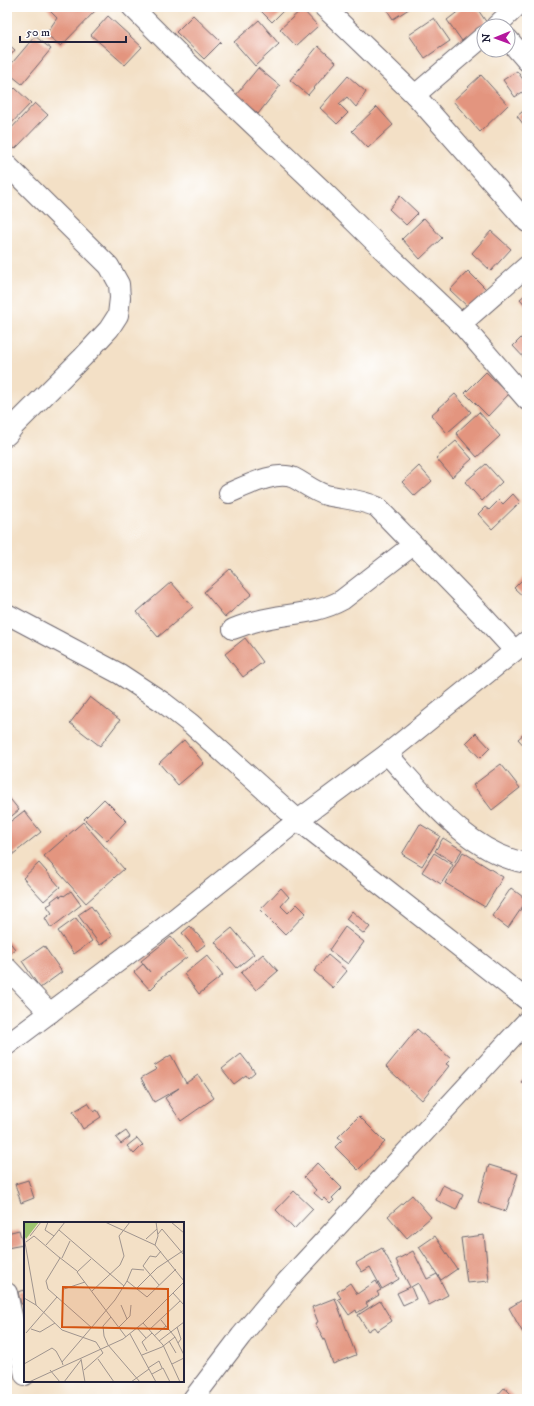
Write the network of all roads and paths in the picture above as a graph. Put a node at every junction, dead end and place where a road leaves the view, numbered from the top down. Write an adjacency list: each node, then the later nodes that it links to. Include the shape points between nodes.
1 (132, 7): 12 (street)
2 (324, 7): 8 (street)
3 (516, 7): 4 (street)
4 (504, 18)
5 (476, 43): 8 (street)
6 (516, 48): 7 (street)
7 (527, 61)
8 (416, 95): 10 (street)
9 (7, 165): 14 (street, via 109,266 119,284 120,298 118,315 109,329)
10 (527, 222)
11 (527, 266): 12 (street)
12 (461, 324): 13 (street)
13 (527, 400)
14 (9, 427)
15 (229, 493): 16 (street, via 272,476 292,477 324,495 365,502 377,507)
16 (413, 545): 18 (street, via 342,600 330,606 258,620); 19 (street, via 481,614)
17 (7, 614): 21 (street, via 120,674 164,703 206,737)
18 (233, 629)
19 (521, 646): 20 (street)
20 (387, 754): 21 (street); 22 (street, via 449,820 473,840 512,861)
21 (298, 820): 24 (street); 25 (street, via 163,928)
22 (527, 863)
23 (7, 968): 25 (street)
24 (527, 1000)
25 (50, 1013): 27 (street)
26 (527, 1021): 30 (street, via 287,1281 240,1336)
27 (7, 1044)
28 (7, 1294): 29 (street)
29 (24, 1369)
30 (192, 1399)

